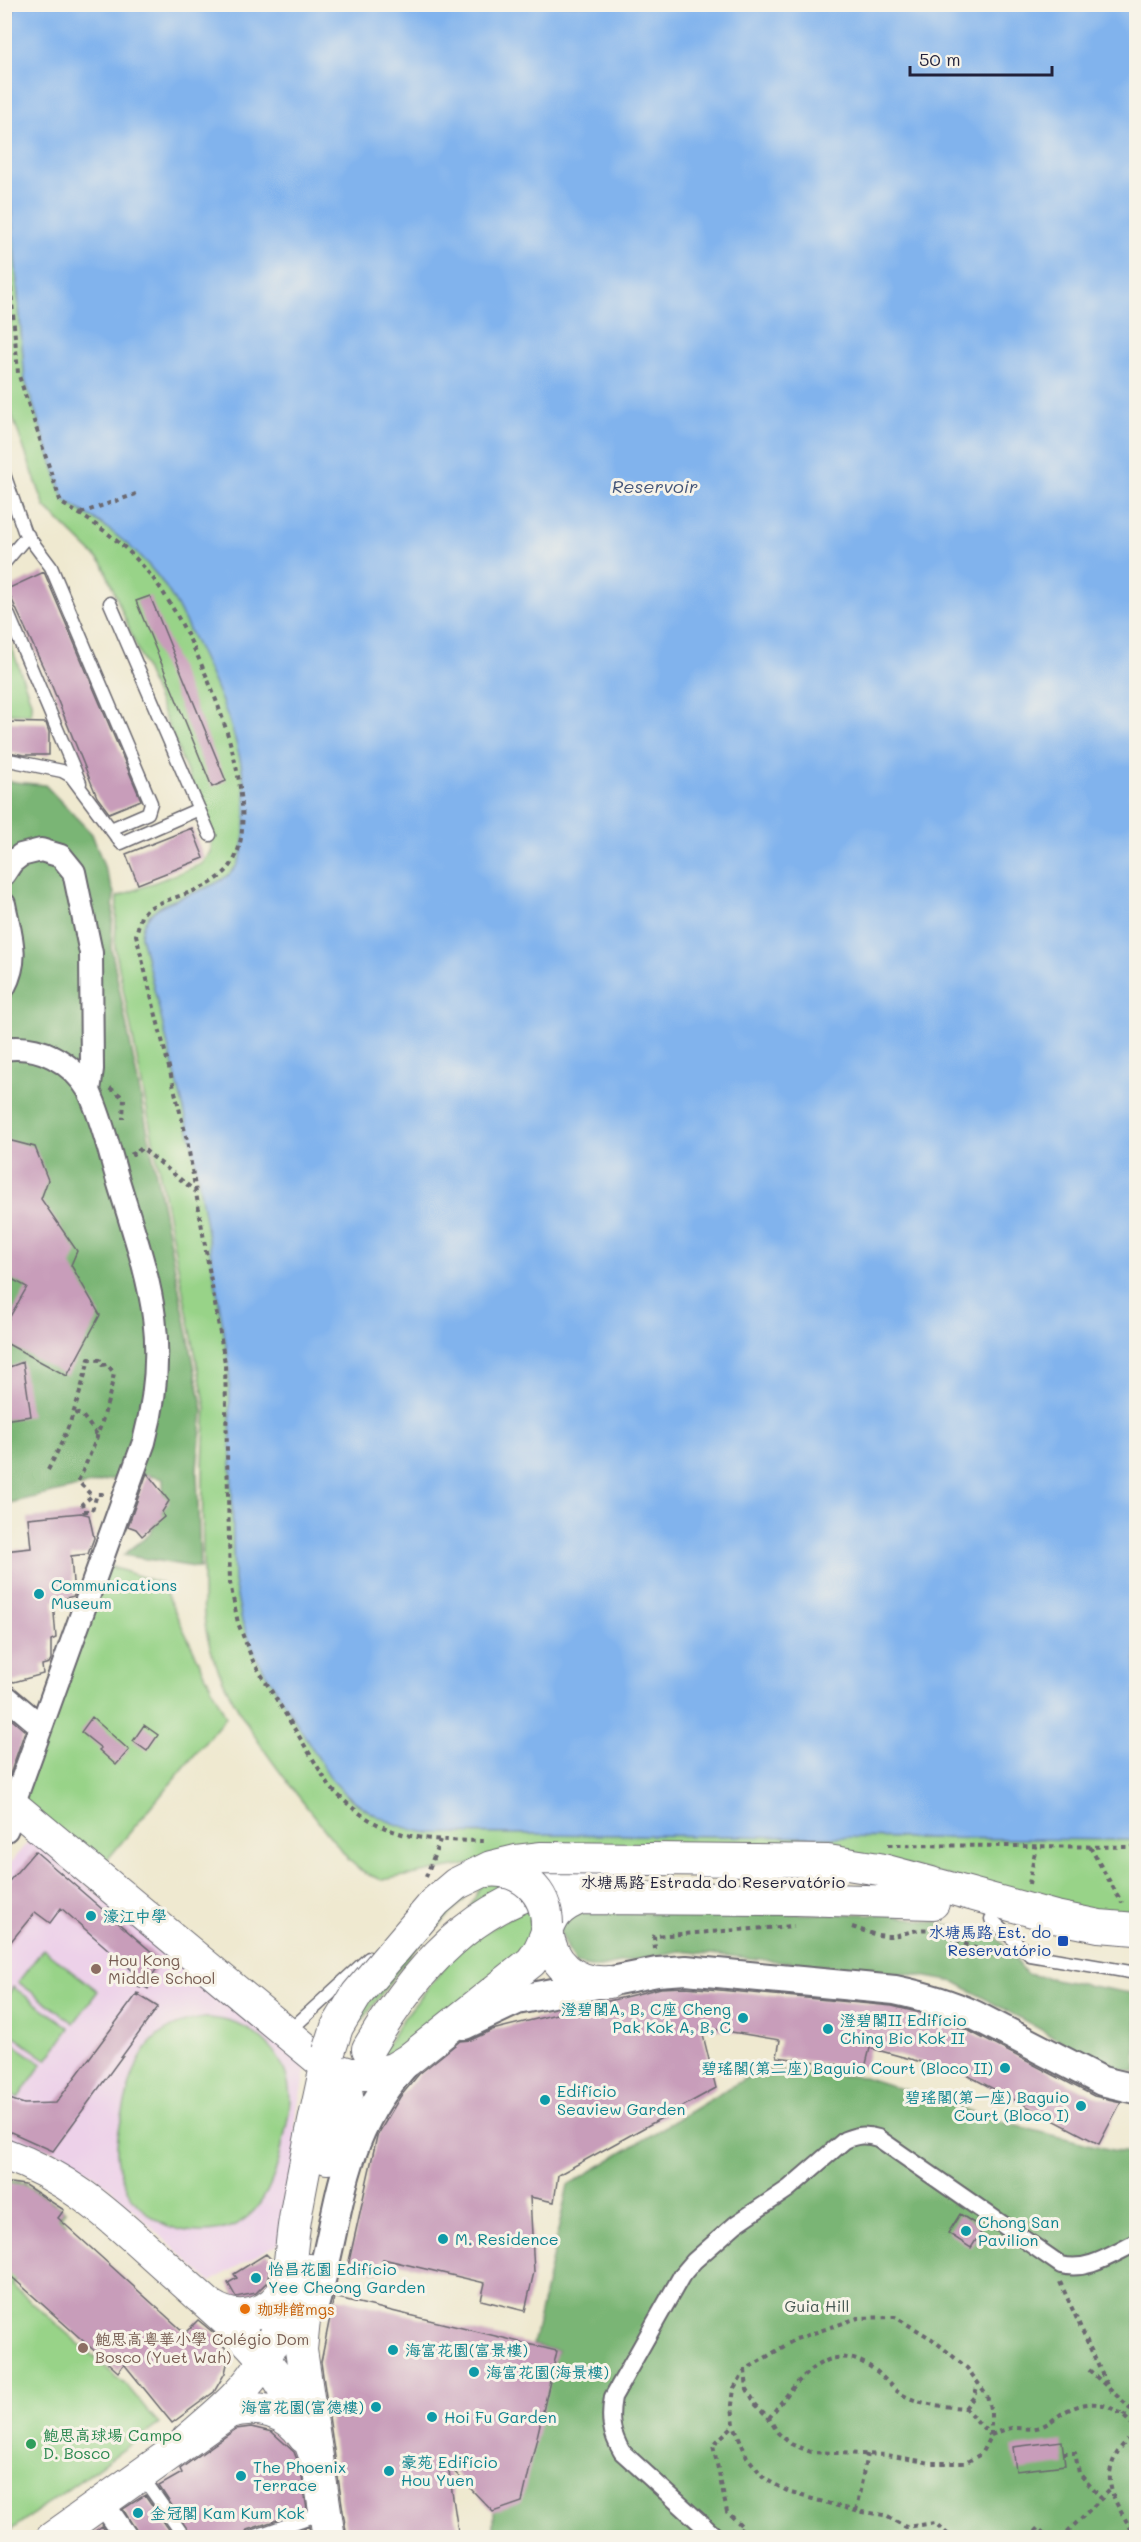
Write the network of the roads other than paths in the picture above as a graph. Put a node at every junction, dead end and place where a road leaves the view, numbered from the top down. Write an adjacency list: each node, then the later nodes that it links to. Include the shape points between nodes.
1 (4, 474): 2 (lane)
2 (28, 535): 3 (lane); 11 (lane, via 51,567 152,803 148,813)
3 (4, 563)
4 (110, 603): 10 (lane)
5 (4, 604): 6 (lane)
6 (66, 750): 8 (lane, via 62,764); 9 (lane)
7 (4, 759): 8 (lane)
8 (49, 768): 9 (lane, via 71,776)
9 (84, 790): 11 (lane)
10 (199, 809): 11 (lane, via 121,843); 12 (lane)
11 (111, 829)
12 (210, 835)
13 (4, 874): 17 (street, via 19,856 41,850 61,856 74,872 91,953 92,1069)
14 (4, 904): 15 (street, via 14,961)
15 (4, 987)
16 (4, 1049): 17 (street, via 29,1049 55,1058)
17 (97, 1087): 19 (street, via 146,1273 155,1317 158,1368 144,1442)
18 (4, 1695): 19 (street)
19 (41, 1726): 20 (street)
20 (7, 1810): 30 (main road)
21 (479, 1872): 22 (main road, bridge, via 542,1858 828,1861 879,1869); 25 (main road, bridge, via 504,1871 530,1884 544,1905); 33 (main road, bridge, via 436,1901 357,1994 340,2022)
22 (936, 1894): 23 (main road, 水塘馬路 Estrada do Reservatório); 24 (main road, 水塘馬路 Estrada do Reservatório, via 1099,1926); 25 (main road, via 796,1912 589,1897 565,1905); 31 (main road, 水塘馬路 Estrada do Reservatório, via 824,1880 603,1878 544,1887 508,1901 458,1934 430,1962)
23 (991, 1919): 27 (main road, 水塘馬路 Estrada do Reservatório, via 1049,1935); 28 (lane, via 1030,1955)
24 (1131, 1919)
25 (547, 1927): 29 (main road, via 554,1955 569,1972 586,1980); 32 (main road, via 544,1943 534,1959)
26 (383, 1945): 30 (lane)
27 (1137, 1948)
28 (1137, 1973)
29 (609, 1982): 32 (street, via 509,2003); 34 (street, via 686,1970 896,1990 964,2011 1102,2081)
30 (287, 2033): 33 (main road)
31 (368, 2049)
32 (421, 2049): 33 (main road, via 393,2069 375,2074 351,2074); 41 (street, via 377,2100 357,2137)
33 (328, 2058): 39 (main road, via 294,2226)
34 (1137, 2089)
35 (347, 2095): 37 (main road, via 330,2143)
36 (4, 2154): 40 (main road, via 42,2169 76,2189)
37 (313, 2230): 39 (main road); 41 (main road)
38 (1137, 2243): 52 (street, via 1084,2267 1061,2265 878,2138 855,2135 844,2140 694,2261 682,2275 613,2397 613,2435 622,2452)
39 (290, 2277): 40 (main road, via 280,2296 258,2313 222,2313); 42 (main road, via 279,2327)
40 (208, 2304): 42 (main road)
41 (301, 2350): 44 (main road)
42 (264, 2360): 43 (main road, via 237,2396); 44 (main road, via 301,2420)
43 (187, 2440): 44 (main road, via 229,2412 259,2408 279,2414 296,2426); 45 (main road)
44 (318, 2465): 47 (main road)
45 (141, 2474): 46 (main road); 50 (lane)
46 (102, 2502): 48 (main road); 49 (street)
47 (327, 2525): 51 (lane)
48 (52, 2538)
49 (127, 2538)
50 (185, 2538)
51 (250, 2538)
52 (717, 2538)

